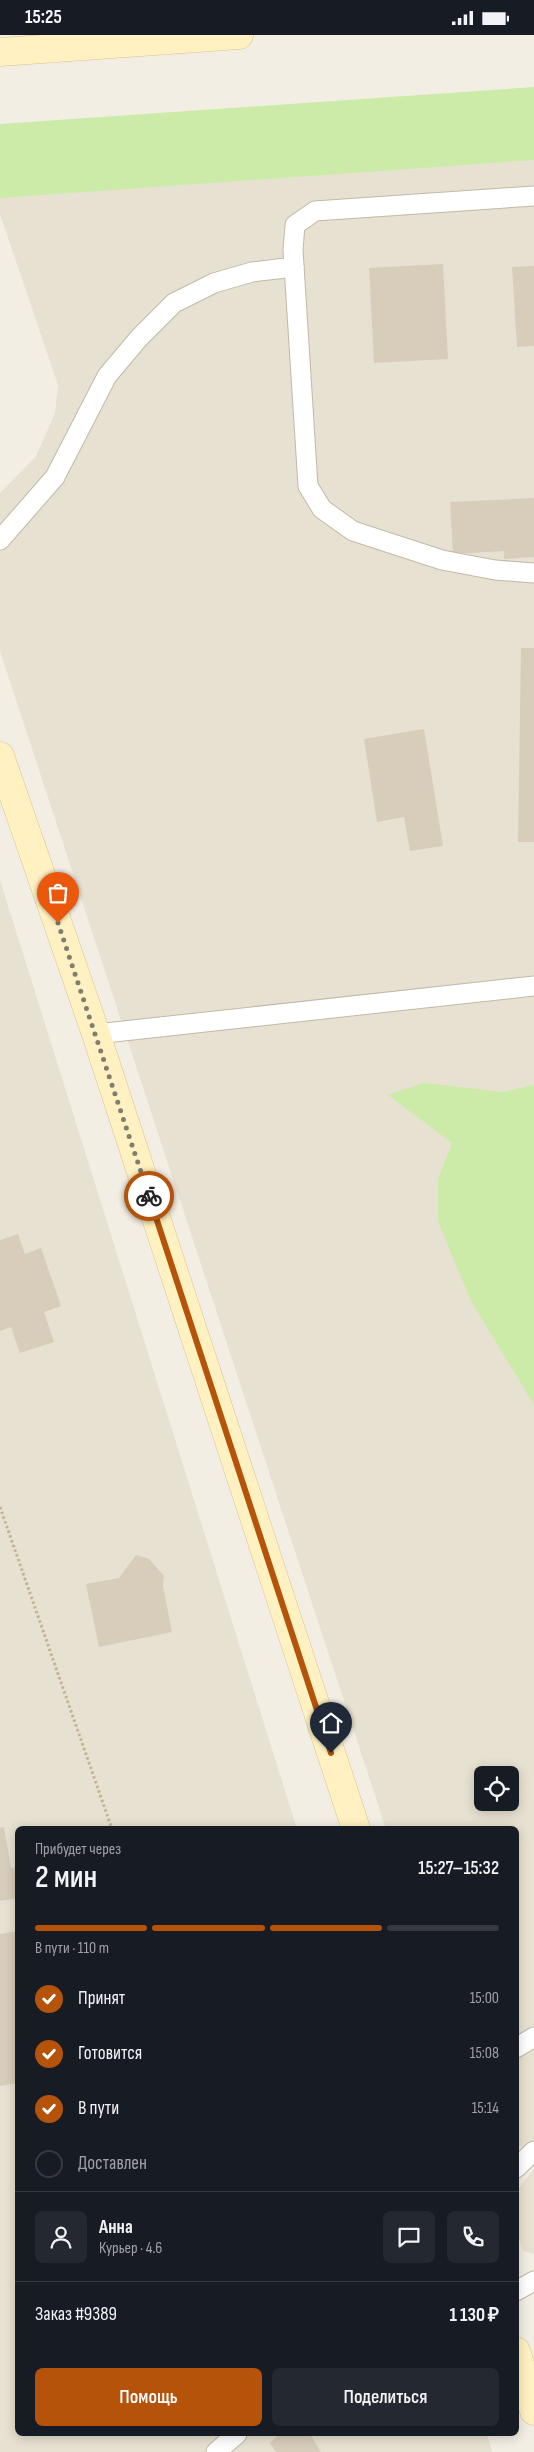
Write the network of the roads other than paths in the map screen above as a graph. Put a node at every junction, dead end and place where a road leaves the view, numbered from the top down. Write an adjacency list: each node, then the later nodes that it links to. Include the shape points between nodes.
1 (239, 35): 2 (street)
2 (0, 52)
3 (534, 196): 4 (lane, via 314,211 295,225)
4 (294, 267): 5 (lane, via 236,276 174,303 138,339 107,377 55,477); 6 (lane, via 308,486 322,509 353,531 442,560)
5 (0, 540)
6 (534, 573)
7 (0, 755): 9 (street)
8 (534, 986): 9 (lane)
9 (96, 1034): 10 (street)
10 (355, 1826)
11 (534, 2037): 12 (lane)
12 (519, 2046)
13 (534, 2151): 14 (lane)
14 (519, 2164)
15 (534, 2281): 16 (lane)
16 (519, 2289)
17 (519, 2361): 18 (street)
18 (534, 2411)
19 (235, 2436): 20 (lane)
20 (216, 2452)

